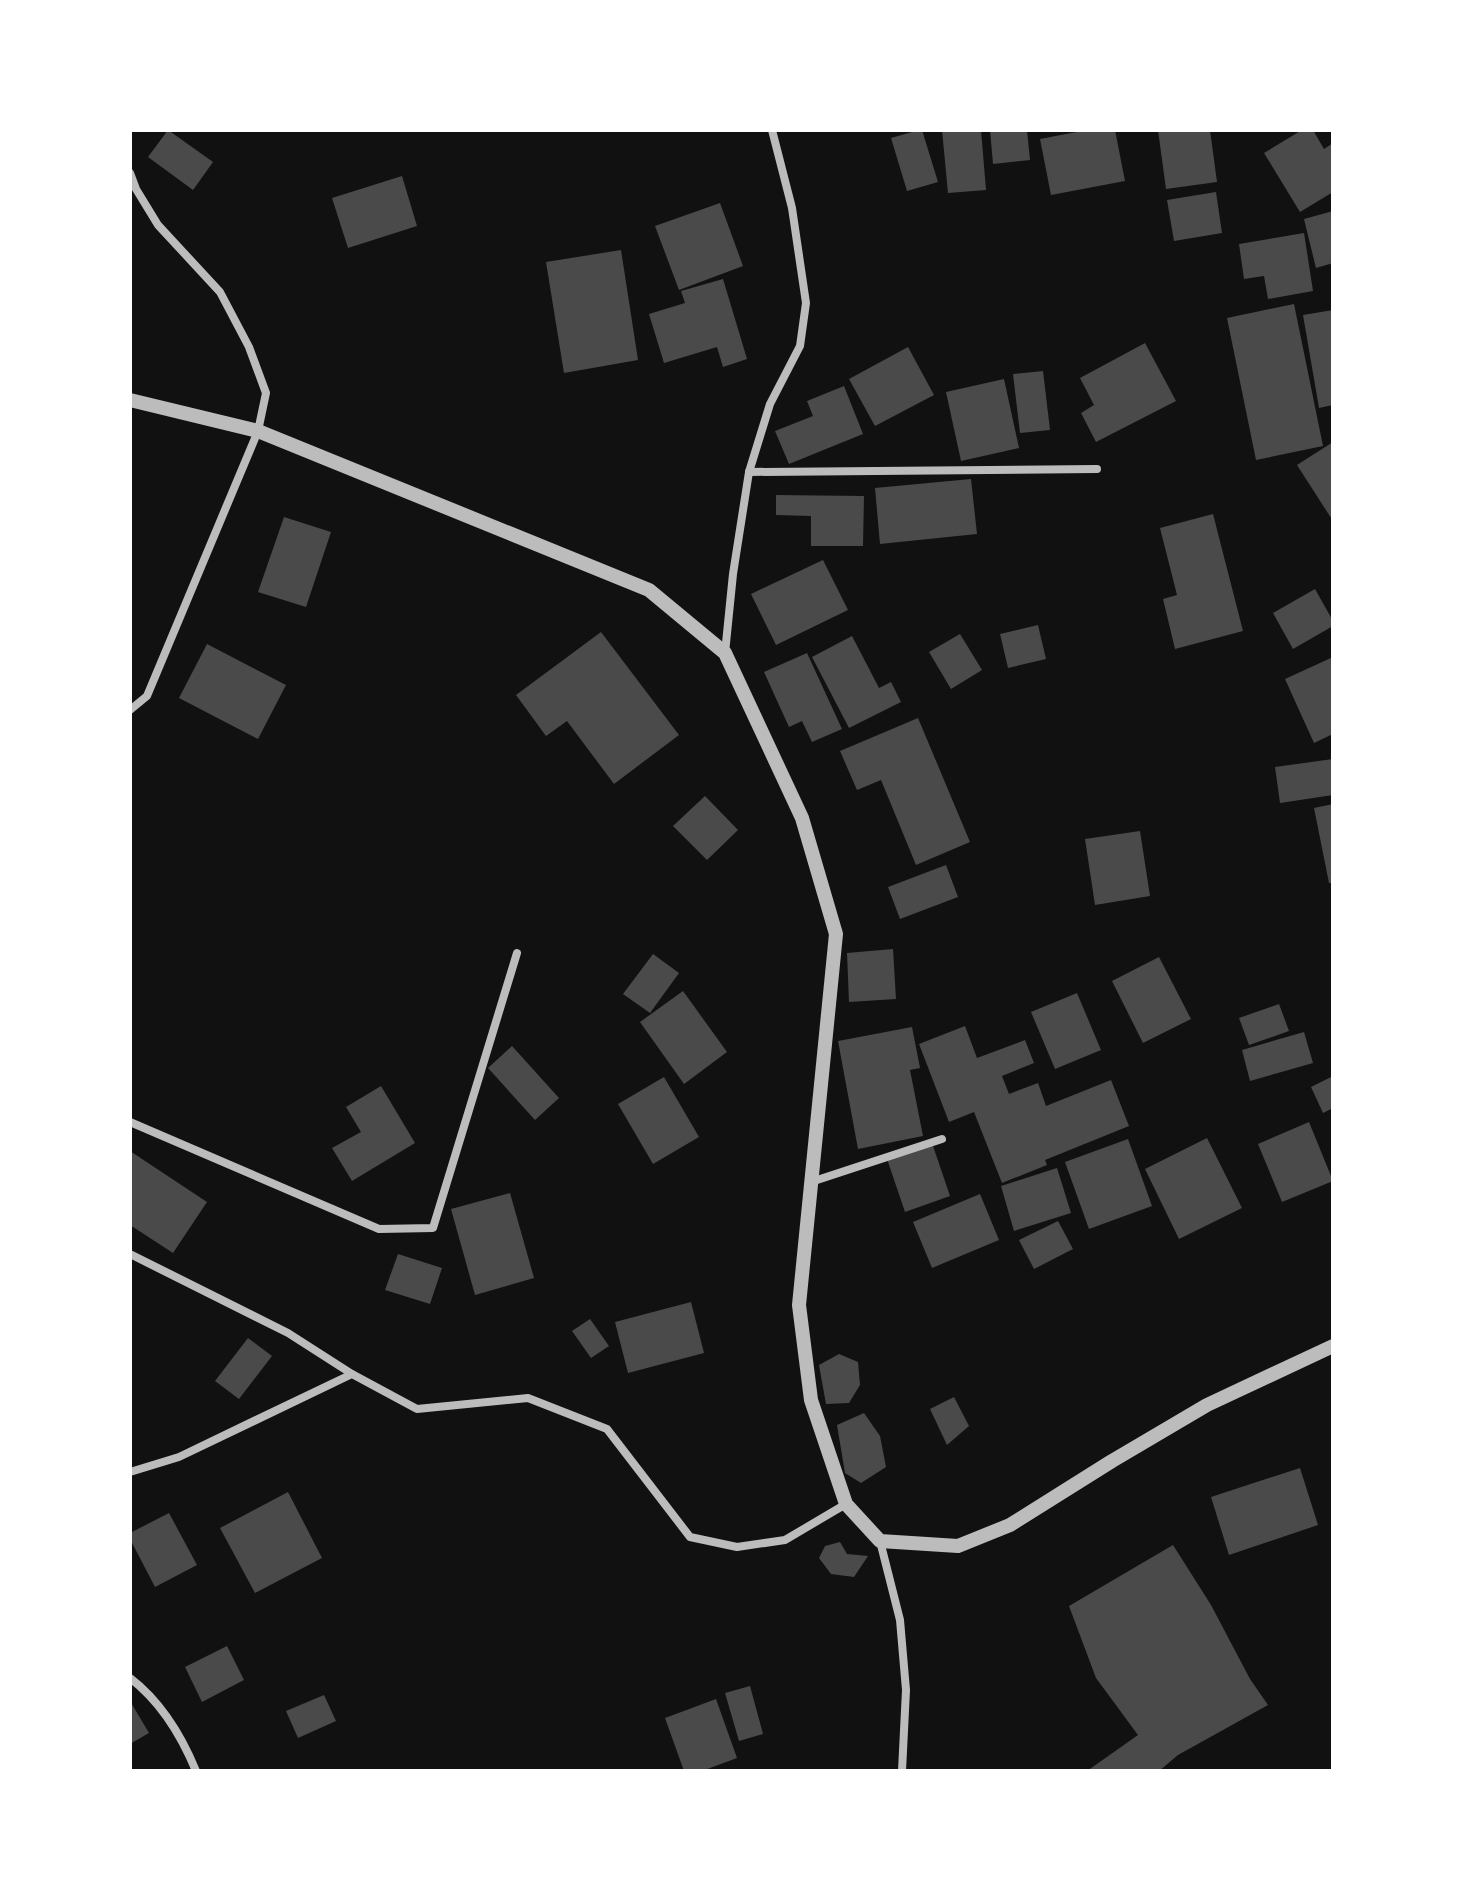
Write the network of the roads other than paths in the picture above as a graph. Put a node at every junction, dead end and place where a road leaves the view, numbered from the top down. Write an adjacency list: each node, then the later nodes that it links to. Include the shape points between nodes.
1 (772, 130): 6 (street, via 792,208 806,303 800,346 770,404)
2 (130, 173): 4 (street, via 158,225 220,292 249,347 266,393)
3 (130, 400): 4 (street)
4 (258, 431): 7 (street, via 649,590); 8 (street, via 147,696)
5 (1097, 469): 6 (street)
6 (749, 472): 7 (street)
7 (725, 653): 12 (street, via 802,818 836,934)
8 (130, 710)
9 (517, 953): 10 (street, via 433,1228 379,1229)
10 (130, 1122)
11 (942, 1139): 12 (street)
12 (811, 1182): 17 (street, via 799,1305 811,1400)
13 (130, 1254): 15 (street, via 288,1333)
14 (1333, 1346): 18 (street, via 1207,1405 1010,1525 958,1546)
15 (352, 1374): 16 (street, via 179,1457); 17 (street, via 417,1409 528,1398 607,1429 690,1537 737,1547 785,1540)
16 (130, 1472)
17 (846, 1504): 18 (street)
18 (880, 1541): 21 (street, via 900,1620 906,1690)
19 (130, 1678): 20 (street, via 147,1691 186,1747)
20 (196, 1771)
21 (902, 1771)

